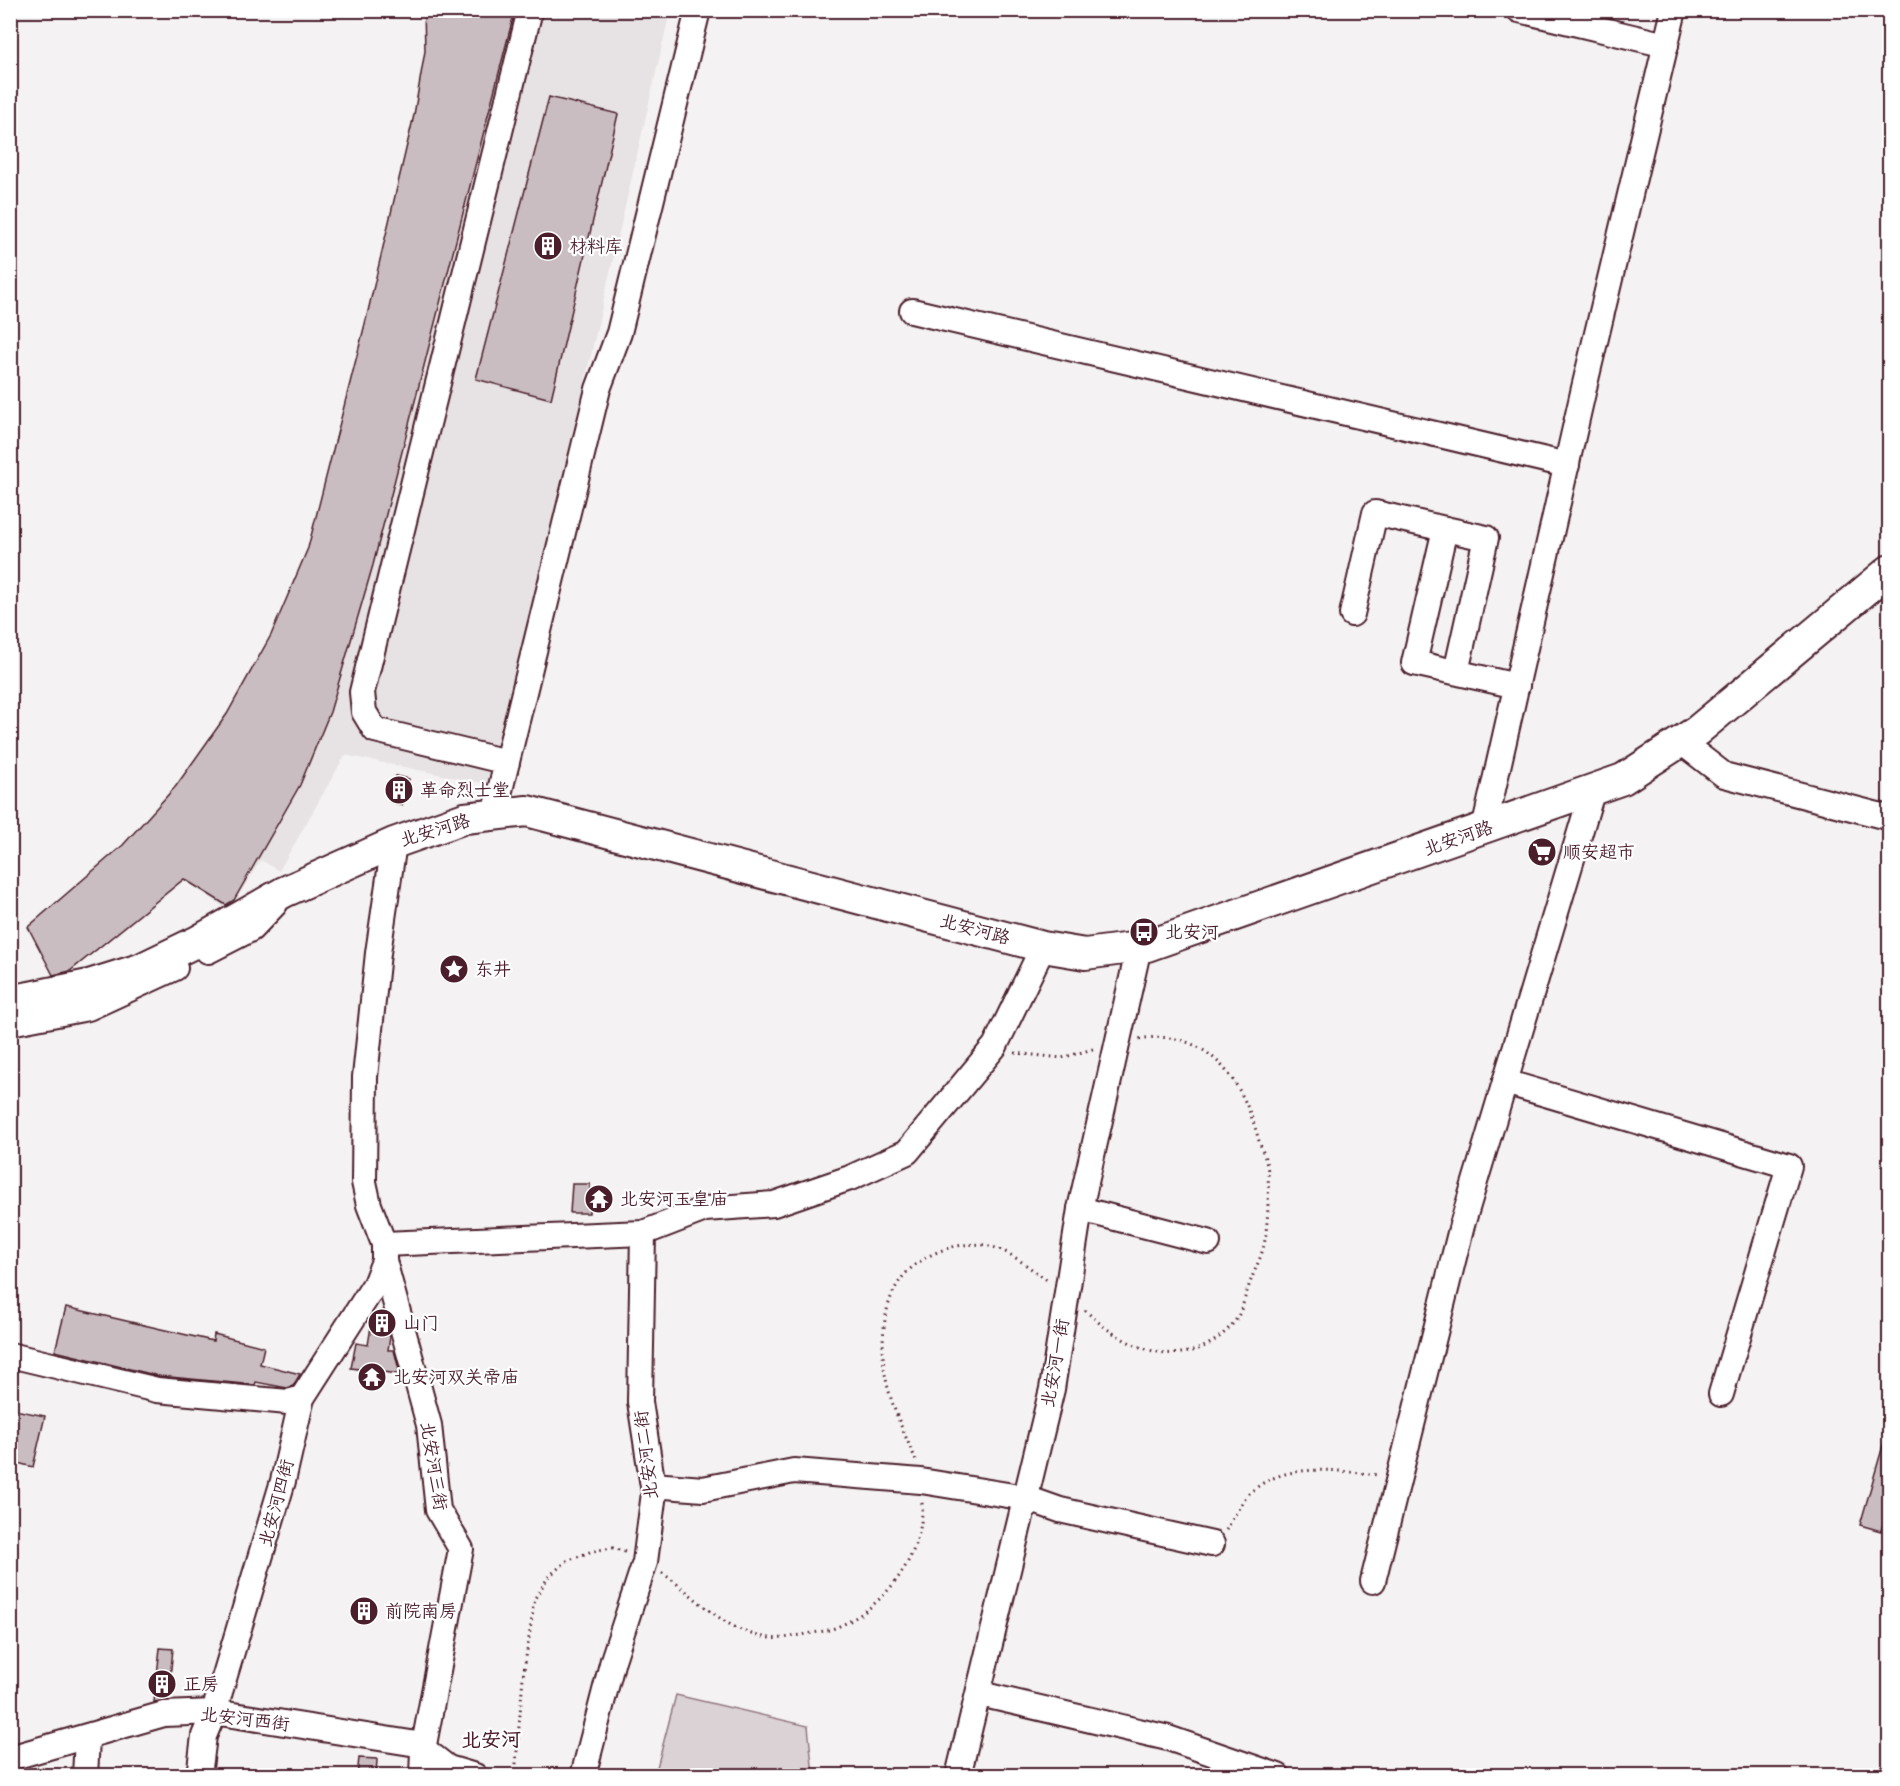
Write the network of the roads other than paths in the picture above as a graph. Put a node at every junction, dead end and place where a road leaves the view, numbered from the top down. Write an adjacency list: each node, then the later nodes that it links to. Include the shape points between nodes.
1 (530, 10): 14 (street, via 362,692 364,712 375,730)
2 (698, 10): 14 (street, via 620,333 598,389)
3 (1519, 10): 5 (street)
4 (1674, 10): 5 (street)
5 (1666, 45): 7 (street)
6 (912, 312): 7 (street)
7 (1567, 465): 12 (street)
8 (1445, 529): 10 (street, via 1375,513); 11 (street, via 1486,538); 11 (street, via 1414,663)
9 (1890, 570): 13 (main road, 北安河路)
10 (1352, 614)
11 (1456, 672): 12 (street)
12 (1516, 686): 18 (street)
13 (1680, 741): 15 (main road, 北安河路, via 1623,779); 17 (street, via 1724,775)
14 (507, 762): 16 (street)
15 (1593, 789): 18 (main road, 北安河路); 25 (street)
16 (494, 815): 19 (main road, 北安河路, via 465,818); 21 (main road, 北安河路, via 527,811)
17 (1890, 818)
18 (1484, 829): 22 (main road, 北安河路)
19 (394, 843): 20 (main road, 北安河路); 29 (street, 北安河三街, via 365,1077 364,1182)
20 (284, 892): 23 (main road, 北安河路, via 140,969 89,985); 24 (street, via 251,929 135,988 88,1008)
21 (1043, 947): 22 (main road, 北安河路, via 1085,954); 27 (street, via 995,1047 907,1152 850,1178 774,1204 705,1209)
22 (1138, 947): 26 (street, 北安河一街)
23 (10, 1001)
24 (10, 1023)
25 (1505, 1082): 31 (street, via 1789,1166); 36 (street, via 1462,1225)
26 (1080, 1209): 28 (street); 34 (street, 北安河一街, via 1052,1389)
27 (643, 1233): 29 (street); 33 (street, 北安河二街, via 640,1402)
28 (1208, 1242)
29 (384, 1253): 32 (street, 北安河四街, via 375,1284); 40 (street, 北安河三街, via 429,1425 438,1510 460,1549)
30 (10, 1356): 32 (street, via 157,1390 288,1402)
31 (1721, 1394)
32 (302, 1398): 38 (street, 北安河四街, via 284,1481)
33 (653, 1485): 34 (street, via 703,1489 794,1471 921,1481); 46 (street, 北安河二街, via 645,1562 613,1660)
34 (1026, 1498): 35 (street, via 1060,1510); 37 (street, 北安河一街)
35 (1212, 1544)
36 (1373, 1581)
37 (980, 1694): 47 (street, 北安河一街); 48 (street, via 1168,1738)
38 (214, 1712): 39 (street, 北安河西街, via 164,1714); 40 (street, 北安河西街, via 417,1744); 43 (street, 北安河四街, via 204,1736)
39 (87, 1738): 41 (street, 北安河西街); 42 (street)
40 (423, 1750): 44 (street, 北安河三街); 45 (street, 北安河西街, via 447,1768)
41 (10, 1758)
42 (85, 1776)
43 (199, 1776)
44 (422, 1776)
45 (475, 1776)
46 (583, 1776)
47 (958, 1776)
48 (1278, 1776)

